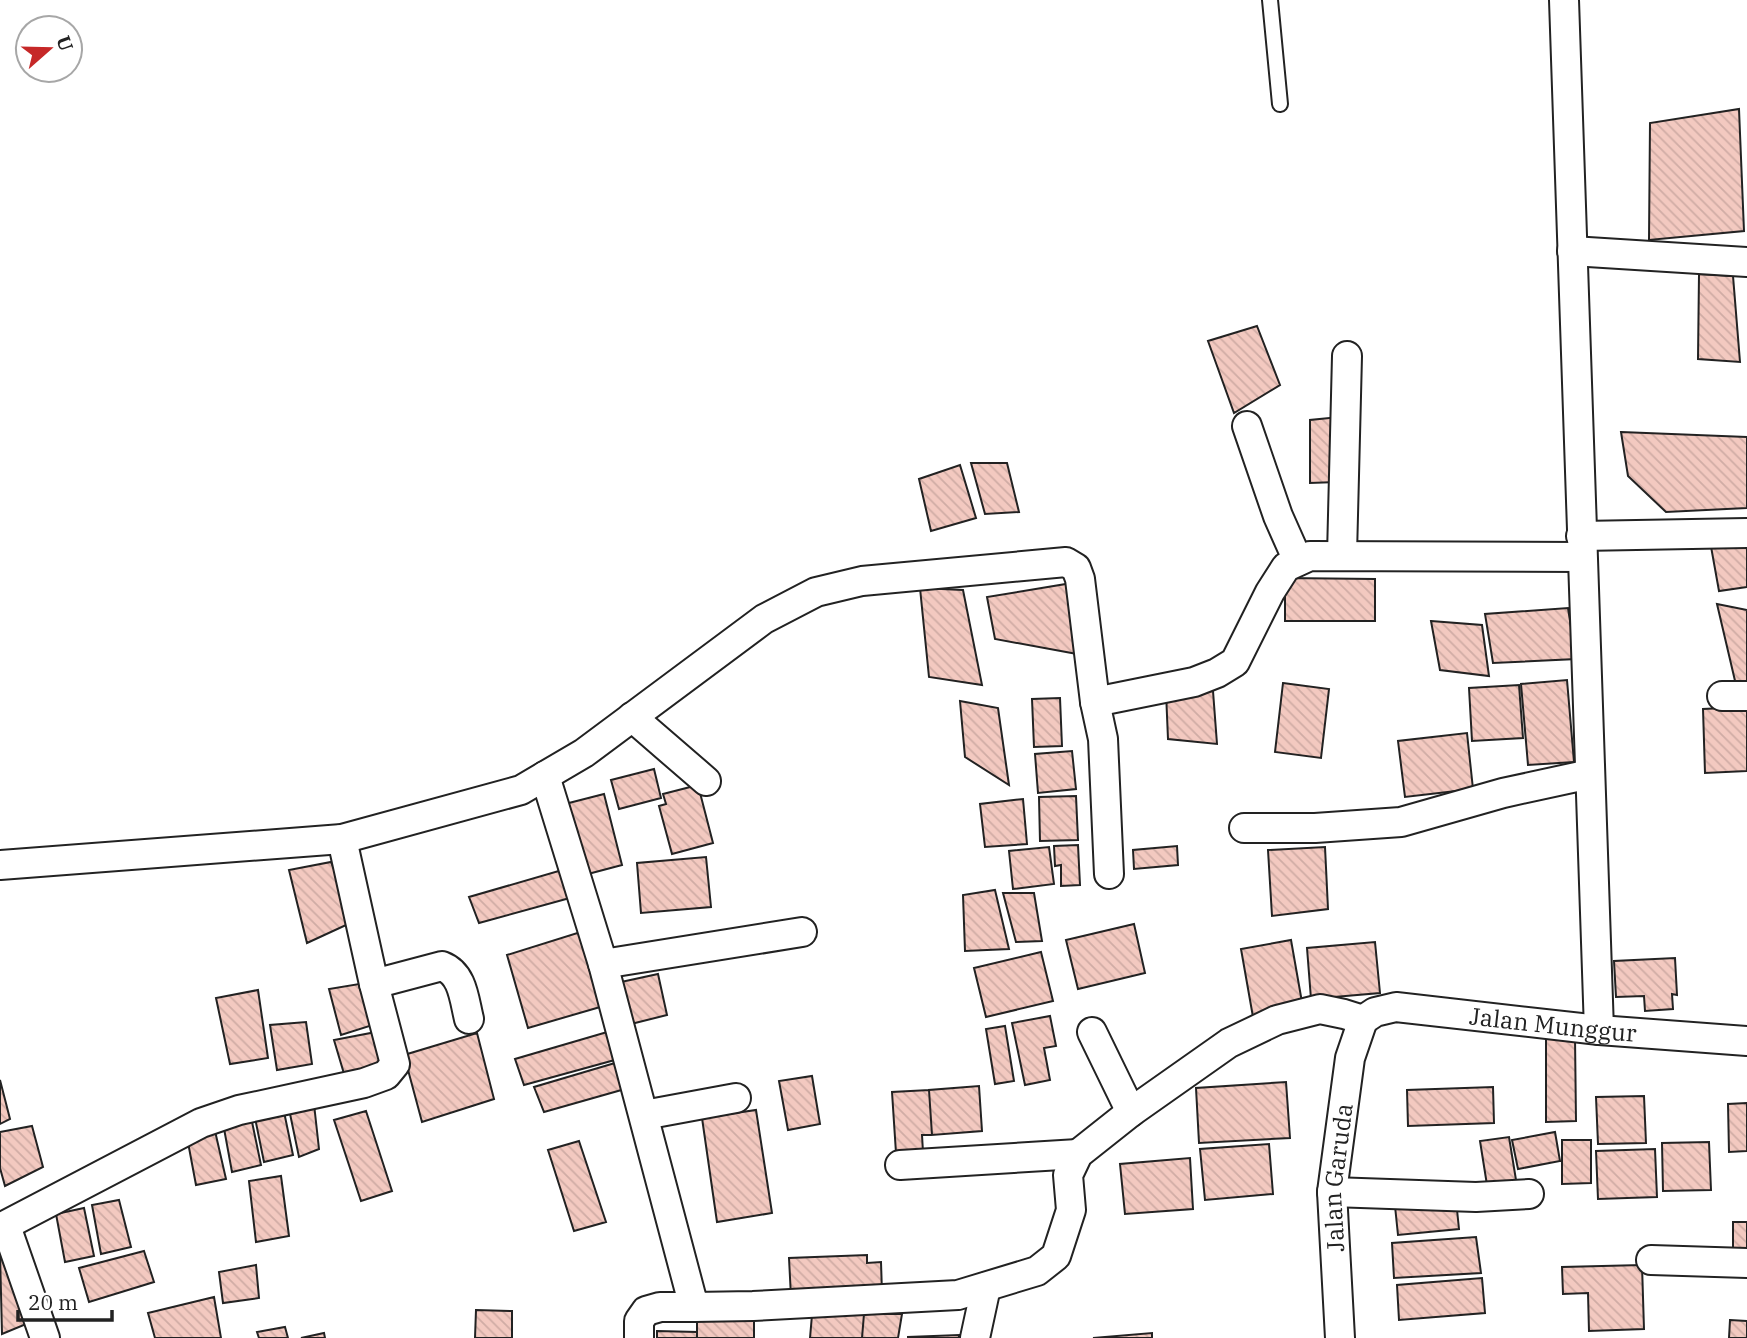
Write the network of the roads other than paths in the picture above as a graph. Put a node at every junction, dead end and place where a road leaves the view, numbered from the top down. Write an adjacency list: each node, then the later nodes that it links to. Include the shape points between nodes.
1 (1270, 0): 3 (lane)
2 (1564, 0): 4 (street)
3 (1280, 104)
4 (1572, 251): 5 (street); 9 (street)
5 (1747, 262)
6 (1347, 356): 10 (street)
7 (1247, 426): 11 (street)
8 (1747, 533): 9 (street)
9 (1581, 547): 10 (street); 14 (street)
10 (1342, 555): 11 (street)
11 (1298, 561): 12 (street, via 1286,567 1270,592 1235,663 1194,682)
12 (1096, 702): 13 (street, via 1080,579 1076,568 1066,562 862,581 816,592 764,618); 20 (street, via 1103,739)
13 (632, 717): 15 (street); 16 (street)
14 (1590, 774): 17 (street, via 1401,822 1338,828); 26 (street)
15 (545, 776): 18 (street, via 521,790); 22 (street)
16 (706, 781)
17 (1244, 828)
18 (342, 839): 19 (street); 23 (street)
19 (0, 865)
20 (1109, 874)
21 (802, 932): 22 (street)
22 (603, 964): 31 (street)
23 (374, 984): 24 (street, via 442,966 459,978); 36 (street, via 395,1064 386,1075 201,1123)
24 (469, 1019)
25 (1363, 1020): 26 (street, Jalan Munggur, via 1396,1007); 30 (street, via 1320,1009 1277,1020 1229,1043); 34 (street, Jalan Garuda, via 1350,1058)
26 (1599, 1030): 28 (street, Jalan Munggur)
27 (1092, 1032): 30 (street)
28 (1747, 1041)
29 (736, 1098): 31 (street)
30 (1131, 1112): 32 (street)
31 (644, 1115): 40 (street)
32 (1078, 1154): 33 (street); 39 (street, via 1069,1175 1071,1210 1056,1256 1037,1271)
33 (900, 1165)
34 (1332, 1192): 35 (street); 44 (street, Jalan Garuda)
35 (1530, 1194)
36 (3, 1227): 41 (street)
37 (1651, 1260): 38 (street)
38 (1747, 1263)
39 (986, 1287): 40 (street, via 958,1295); 43 (street)
40 (694, 1307): 42 (street, via 646,1311 639,1321)
41 (45, 1338)
42 (639, 1338)
43 (975, 1338)
44 (1340, 1338)

